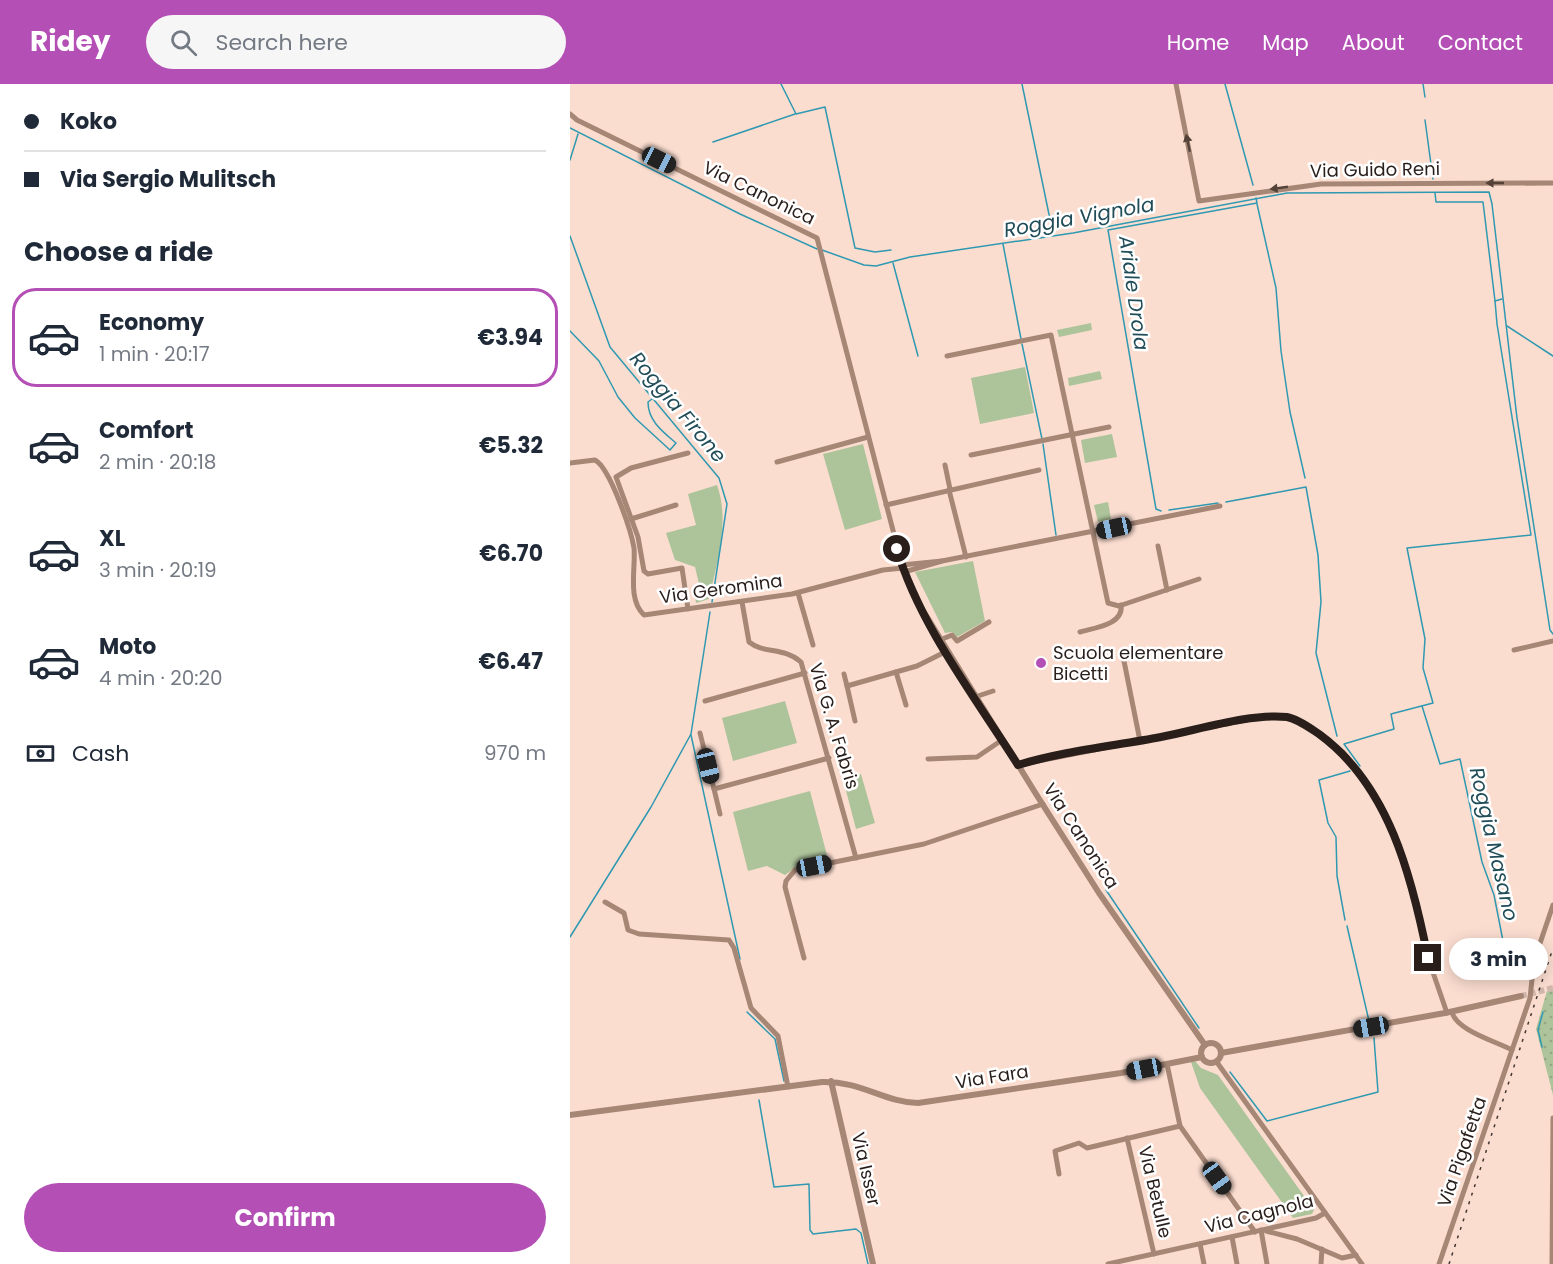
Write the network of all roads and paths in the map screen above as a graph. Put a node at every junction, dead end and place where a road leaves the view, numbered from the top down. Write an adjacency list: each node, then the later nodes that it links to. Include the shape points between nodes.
1 (1176, 84): 3 (street, Via Guido Reni, one-way to 1, via 1321,184 1199,201)
2 (570, 114): 7 (street, Via Canonica, via 817,238)
3 (1553, 183)
4 (948, 356): 6 (street, via 1051,335)
5 (1109, 427): 6 (street)
6 (1072, 435): 9 (street); 19 (street)
7 (868, 437): 10 (street); 16 (street, Via Canonica)
8 (688, 453): 18 (street, via 618,475 616,480)
9 (972, 455)
10 (777, 462)
11 (570, 463): 28 (street, Via Geromina, via 595,460 610,479 633,544 634,583 641,612 647,615)
12 (945, 465): 14 (street)
13 (1039, 470): 14 (street)
14 (950, 489): 16 (street); 21 (street)
15 (676, 505): 18 (street)
16 (886, 505): 22 (street, Via Canonica)
17 (1220, 506): 19 (street, Via Geromina)
18 (631, 519): 28 (street, via 646,573 682,568)
19 (1093, 532): 21 (street, Via Geromina); 27 (street, via 1106,600 1111,606)
20 (1158, 546): 24 (street)
21 (966, 557): 22 (street, Via Geromina)
22 (902, 566): 25 (street, Via Geromina); 31 (street, Via Canonica)
23 (1199, 579): 24 (street)
24 (1167, 590): 27 (street)
25 (798, 593): 26 (street, Via Geromina); 33 (street)
26 (742, 602): 28 (street, Via Geromina); 38 (street, Via G. A. Fabris, via 749,642 791,655 801,662)
27 (1121, 605): 30 (street, via 1117,620)
28 (688, 609)
29 (989, 622): 31 (street, via 957,641 952,635)
30 (1080, 632)
31 (940, 640): 35 (street, Via Canonica)
32 (1553, 640): 34 (street)
33 (813, 645)
34 (1514, 650)
35 (947, 651): 37 (street); 42 (street, Via Canonica)
36 (1124, 661): 48 (street)
37 (896, 672): 40 (street); 44 (street)
38 (805, 673): 43 (street); 49 (street, Via G. A. Fabris)
39 (844, 674): 40 (street)
40 (847, 686): 45 (street)
41 (993, 691): 42 (street)
42 (975, 697): 47 (street, Via Canonica)
43 (705, 701)
44 (906, 705)
45 (855, 721)
46 (700, 734): 52 (street)
47 (1002, 740): 50 (street, via 977,757); 51 (street, Via Canonica)
48 (1140, 741): 51 (street); 60 (street, via 1256,718 1289,717 1343,753 1388,819 1417,903 1430,966)
49 (829, 758): 52 (street); 55 (street, Via G. A. Fabris)
50 (928, 759)
51 (1018, 765): 53 (street, Via Canonica)
52 (714, 789): 54 (street)
53 (1043, 804): 55 (street, via 924,844); 61 (street, Via Canonica)
54 (720, 814)
55 (856, 858): 58 (street, via 801,868 786,880)
56 (605, 902): 68 (street, via 624,913 628,930 639,934 729,940 751,1008 778,1036)
57 (1553, 905): 62 (street, Via Pigafetta, via 1534,961 1530,999)
58 (804, 958)
59 (1521, 996): 60 (street)
60 (1449, 1012): 62 (street, via 1465,1028); 63 (street)
61 (1205, 1045): 63 (street, via 1217,1045); 64 (street)
62 (1512, 1050): 93 (street, Via Pigafetta)
63 (1221, 1053): 65 (street)
64 (1202, 1057): 65 (street, via 1210,1062); 66 (street, Via Fara)
65 (1216, 1060): 77 (street)
66 (1167, 1064): 67 (street, Via Fara, via 918,1103 901,1101 857,1084); 71 (street)
67 (831, 1081): 68 (street, Via Fara); 86 (street, Via Isser)
68 (789, 1087): 69 (street, Via Fara)
69 (570, 1115)
70 (1553, 1118): 73 (street)
71 (1180, 1126): 72 (street); 79 (street)
72 (1127, 1138): 75 (street, via 1087,1148 1079,1143 1056,1149); 84 (street, Via Betulle)
73 (1552, 1151): 74 (street)
74 (1552, 1161): 76 (street)
75 (1059, 1173)
76 (1552, 1201): 94 (street)
77 (1325, 1213): 78 (street, Via Cagnola); 85 (street)
78 (1295, 1223): 79 (street, Via Cagnola); 80 (street, via 1288,1227)
79 (1258, 1231): 80 (street); 81 (street, Via Cagnola); 90 (street)
80 (1289, 1236): 83 (street)
81 (1232, 1237): 82 (street, Via Cagnola); 89 (street)
82 (1200, 1244): 84 (street, Via Cagnola); 88 (street, Via Cagnola)
83 (1323, 1250): 85 (street, via 1348,1259); 91 (street)
84 (1154, 1254): 87 (street, Via Cagnola)
85 (1356, 1255): 92 (street)
86 (873, 1264)
87 (1108, 1264)
88 (1204, 1264)
89 (1237, 1264)
90 (1267, 1264)
91 (1321, 1264)
92 (1362, 1264)
93 (1439, 1264)
94 (1552, 1264)

